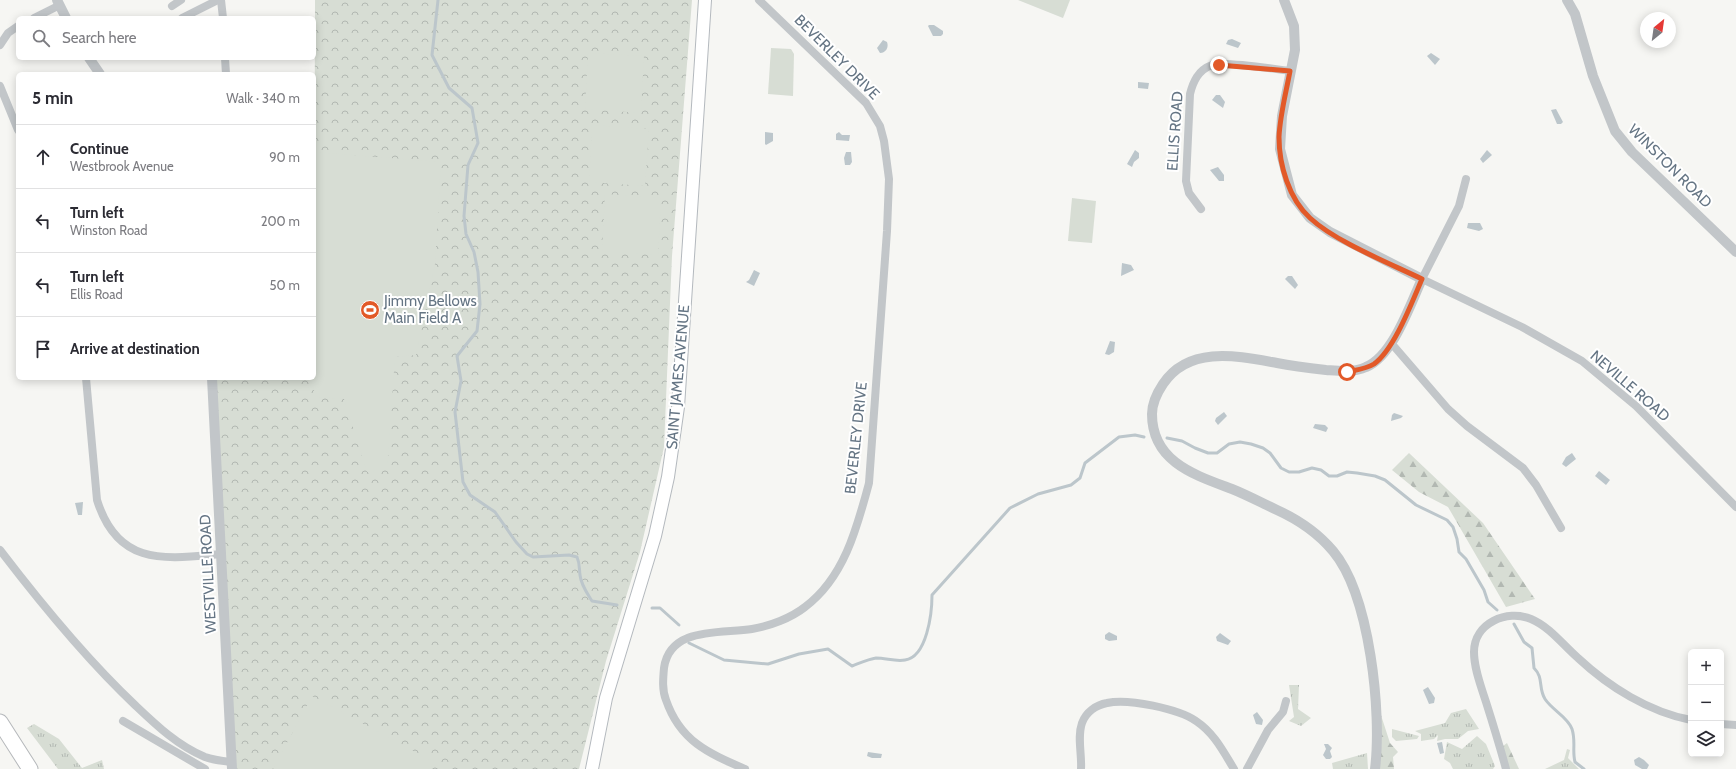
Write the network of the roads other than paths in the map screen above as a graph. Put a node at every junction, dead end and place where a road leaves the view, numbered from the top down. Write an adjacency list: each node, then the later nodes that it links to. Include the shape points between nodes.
1 (181, 0): 9 (street)
2 (218, 0): 12 (street)
3 (221, 0): 13 (street)
4 (705, 0): 43 (main road, SAINT JAMES AVENUE, via 678,407 668,477 655,536 606,698)
5 (759, 0): 44 (street, BEVERLEY DRIVE, via 866,103 880,126 889,179 869,483 842,563 818,596 783,620 753,629 703,634 683,639 672,647 665,663 662,680 665,698 672,716 682,731 702,749)
6 (1284, 0): 18 (street, via 1294,26 1295,50)
7 (1567, 0): 25 (street, WINSTON ROAD, via 1575,14 1592,76 1615,131 1632,152)
8 (58, 3): 10 (street); 11 (street)
9 (172, 6)
10 (37, 16)
11 (65, 16)
12 (186, 16)
13 (223, 16)
14 (16, 27): 15 (street, via 8,33)
15 (0, 45)
16 (90, 60): 19 (street)
17 (225, 60): 20 (street)
18 (1290, 71): 24 (street, ELLIS ROAD, via 1214,65 1199,73 1193,82 1190,94 1186,181 1189,193); 26 (street, via 1279,136 1282,160 1292,195 1310,218 1330,232)
19 (99, 72)
20 (226, 72)
21 (0, 86): 22 (street)
22 (16, 125)
23 (1466, 179): 26 (street, via 1459,206)
24 (1201, 209)
25 (1736, 252)
26 (1422, 279): 27 (street); 30 (street, NEVILLE ROAD, via 1522,326 1582,361 1636,406)
27 (1392, 344): 31 (street, via 1448,409 1523,468); 48 (street, via 1374,363 1347,372 1301,368 1233,356 1198,358 1181,366 1167,378 1156,395 1152,410 1152,428 1160,445 1182,469 1304,523 1338,558 1360,605 1369,649 1378,736)
28 (86, 380): 33 (street, via 97,500 112,533 142,554 160,558)
29 (212, 380): 33 (street, WESTVILLE ROAD)
30 (1736, 507)
31 (1561, 528)
32 (0, 550): 40 (street, via 77,646 156,725 205,757)
33 (222, 554): 40 (street, WESTVILLE ROAD)
34 (1286, 701): 47 (street, via 1283,712 1268,730)
35 (1688, 719): 49 (street, via 1622,692 1586,666 1538,622 1520,616 1502,617 1484,627 1476,639 1474,652 1478,677)
36 (123, 721): 42 (street)
37 (0, 722): 41 (highway)
38 (1724, 724): 39 (street)
39 (1736, 725)
40 (232, 765)
41 (30, 769)
42 (205, 769)
43 (592, 769)
44 (745, 769)
45 (1081, 769): 46 (street, via 1082,723 1091,710 1099,705 1116,702 1175,711 1196,721 1208,730)
46 (1234, 769)
47 (1247, 769)
48 (1375, 769)
49 (1506, 769)

